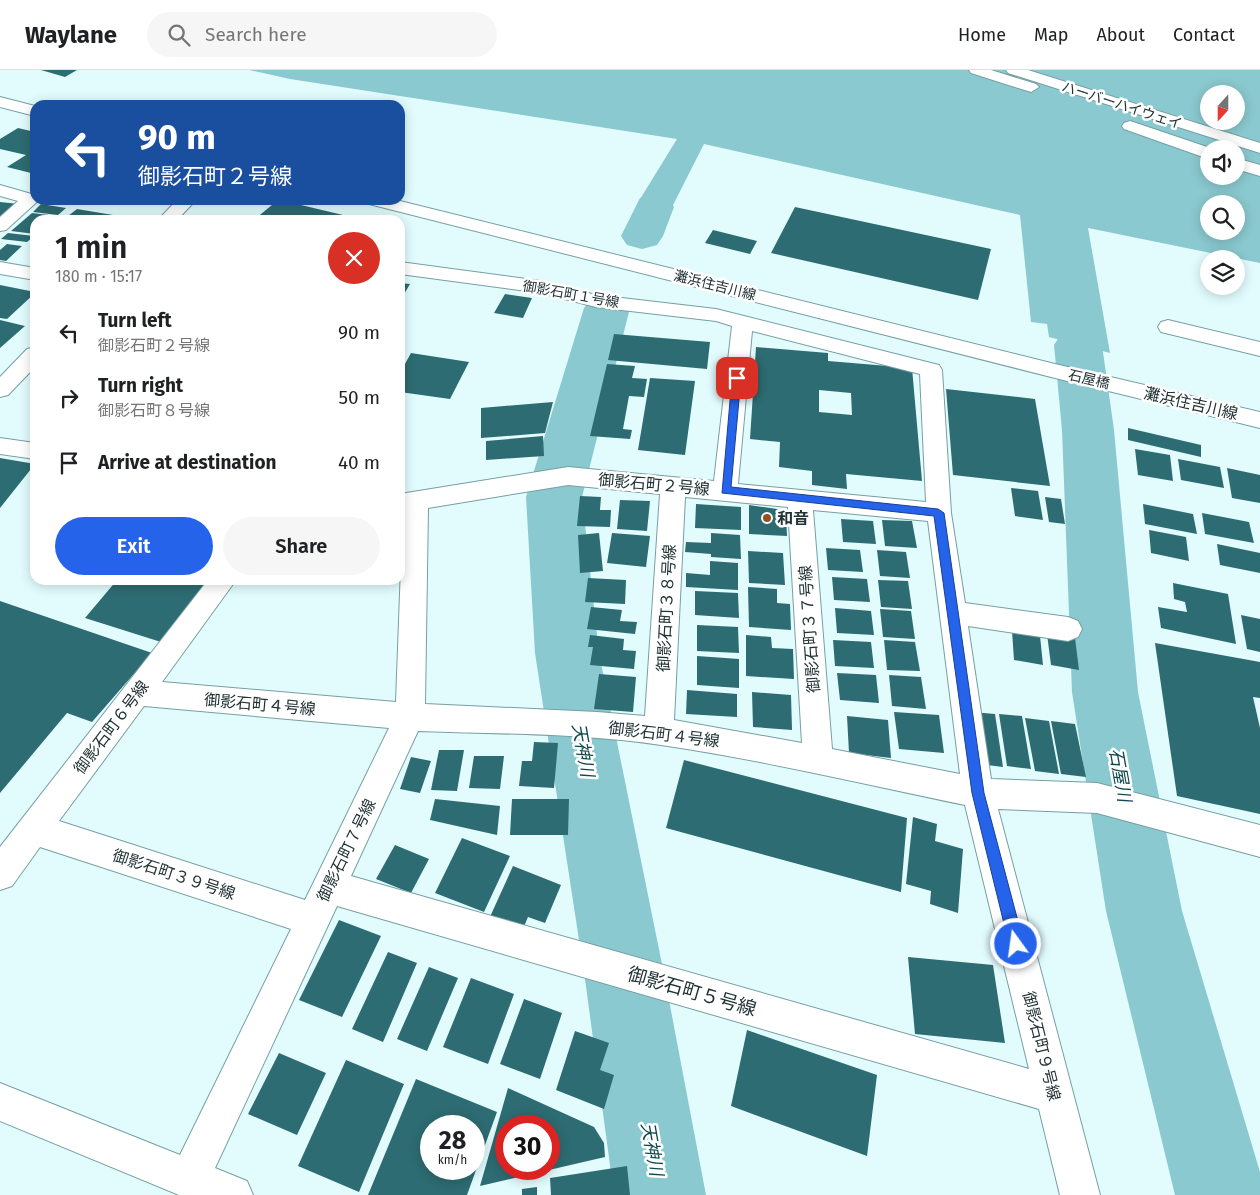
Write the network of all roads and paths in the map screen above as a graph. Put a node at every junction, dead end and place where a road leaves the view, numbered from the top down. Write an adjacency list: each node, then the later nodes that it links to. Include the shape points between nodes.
1 (976, 70): 2 (street, ハーバーハイウェイ)
2 (1011, 73): 4 (street); 7 (street, ハーバーハイウェイ); 8 (street); 9 (street, ハーバーハイウェイ)
3 (0, 102): 5 (street)
4 (1067, 104)
5 (30, 110)
6 (1112, 120): 10 (street)
7 (1200, 141)
8 (1260, 142)
9 (1260, 148)
10 (1200, 150)
11 (1245, 156): 12 (street)
12 (1260, 161)
13 (1245, 166): 14 (street)
14 (1260, 171)
15 (0, 190): 16 (street)
16 (30, 199)
17 (30, 200): 21 (street)
18 (182, 205): 20 (street)
19 (395, 205): 29 (street, 灘浜住吉川線)
20 (172, 215)
21 (0, 226)
22 (0, 268): 24 (street)
23 (405, 269): 25 (street, 御影石町１号線, via 541,287 596,301)
24 (30, 273)
25 (743, 321): 36 (street); 39 (street, 御影石町１号線, via 931,370)
26 (1168, 327): 27 (street)
27 (1260, 349)
28 (30, 359): 31 (street)
29 (1055, 371): 30 (street, 石屋橋)
30 (1123, 387): 32 (street, 灘浜住吉川線)
31 (0, 390)
32 (1260, 420)
33 (0, 446): 34 (street)
34 (30, 450)
35 (673, 486): 36 (street, 御影石町２号線); 38 (street, 御影石町２号線, via 557,478); 45 (street, 御影石町３８号線)
36 (725, 490): 37 (street, 御影石町２号線)
37 (800, 498): 39 (street, 御影石町２号線); 46 (street, 御影石町３７号線)
38 (408, 501): 44 (street, 御影石町７号線)
39 (938, 513): 41 (street, 御影石町９号線)
40 (218, 585): 43 (street, 御影石町６号線)
41 (952, 612): 42 (street); 47 (street, 御影石町９号線)
42 (1068, 629)
43 (137, 693): 44 (street, 御影石町４号線); 48 (street, 御影石町６号線)
44 (410, 717): 45 (street, 御影石町４号線, via 597,725); 51 (street, 御影石町７号線)
45 (659, 731): 46 (street, 御影石町４号線)
46 (818, 760): 47 (street, 御影石町４号線)
47 (978, 793): 49 (street, 御影石町４号線, via 1096,798); 53 (street, 御影石町９号線)
48 (34, 829): 50 (street, 御影石町６号線); 52 (street, 御影石町３９号線)
49 (1260, 841)
50 (0, 874)
51 (329, 887): 52 (street, 御影石町７号線); 53 (street, 御影石町５号線)
52 (313, 919): 55 (street, 御影石町７号線)
53 (1055, 1095): 57 (street, 御影石町９号線)
54 (0, 1102): 55 (street)
55 (188, 1179): 56 (street)
56 (233, 1195)
57 (1080, 1195)

